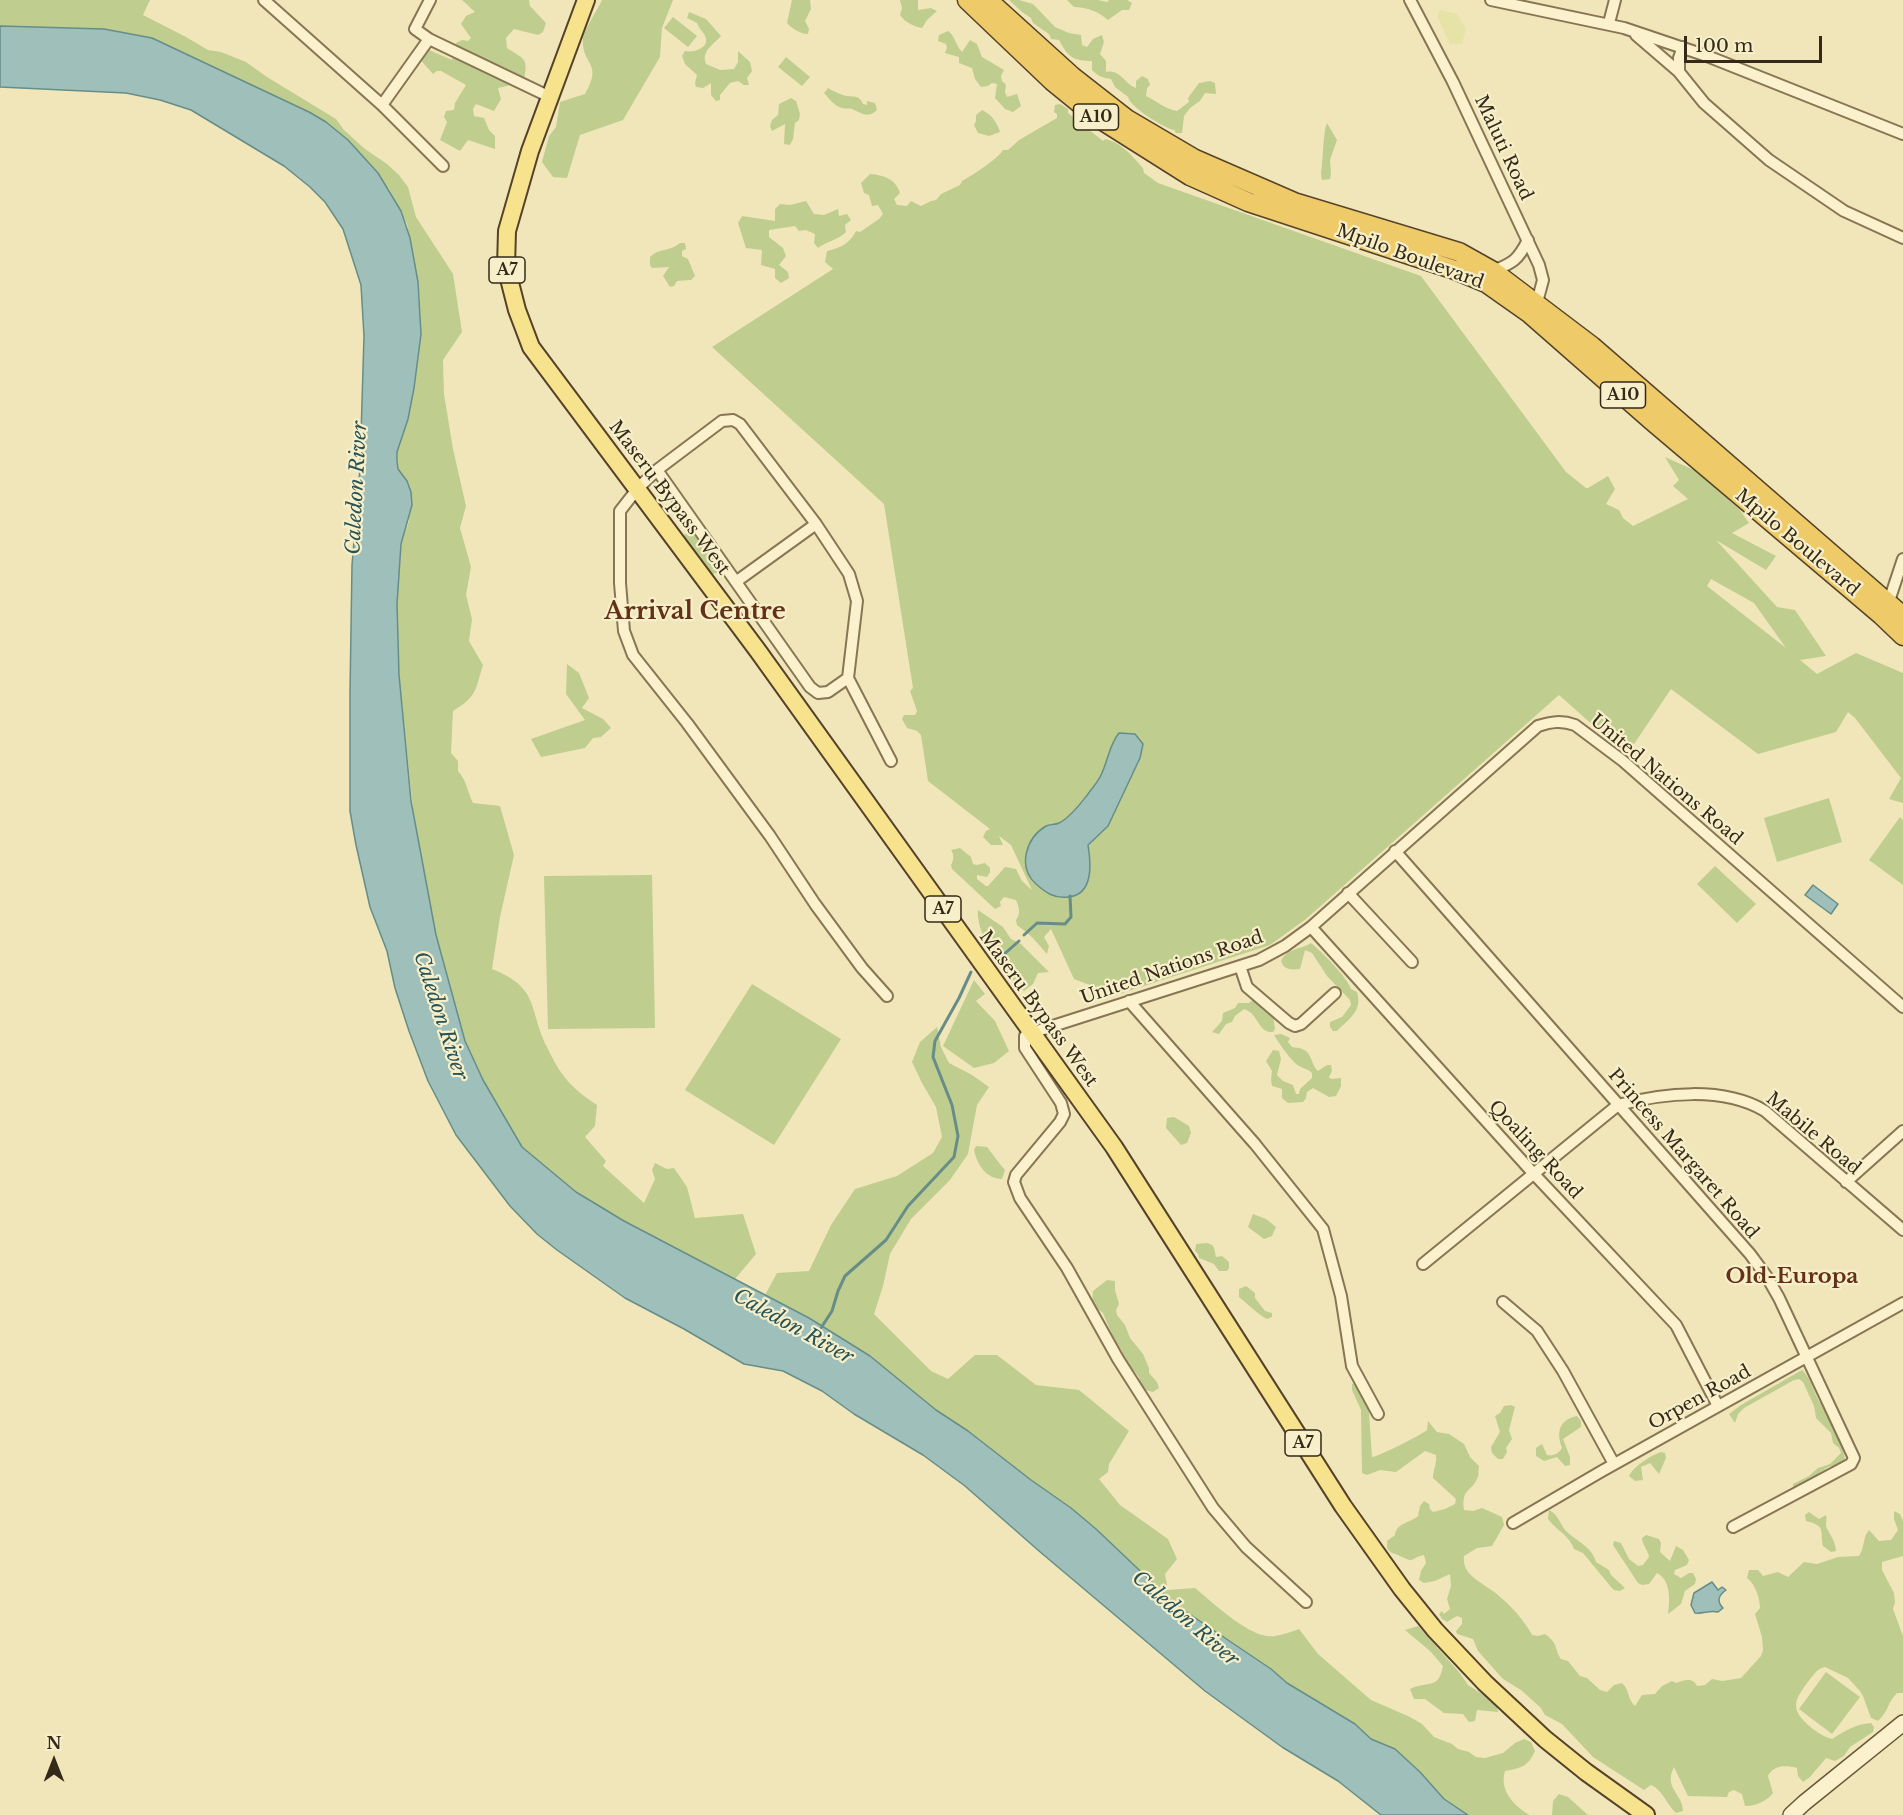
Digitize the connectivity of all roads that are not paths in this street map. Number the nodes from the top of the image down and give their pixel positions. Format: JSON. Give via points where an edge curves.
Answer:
{"nodes":[{"id":1,"x":264,"y":0,"type":"edge"},
{"id":2,"x":428,"y":0,"type":"edge"},
{"id":3,"x":586,"y":0,"type":"edge"},
{"id":4,"x":967,"y":0,"type":"edge"},
{"id":5,"x":988,"y":0,"type":"edge"},
{"id":6,"x":1410,"y":0,"type":"edge"},
{"id":7,"x":1491,"y":0,"type":"edge"},
{"id":8,"x":1616,"y":0,"type":"edge"},
{"id":9,"x":1508,"y":1,"type":"edge"},
{"id":10,"x":1609,"y":23,"type":"junction"},
{"id":11,"x":1632,"y":32,"type":"junction"},
{"id":12,"x":429,"y":39,"type":"junction"},
{"id":13,"x":1683,"y":47,"type":"junction"},
{"id":14,"x":1679,"y":72,"type":"junction"},
{"id":15,"x":550,"y":97,"type":"junction"},
{"id":16,"x":382,"y":105,"type":"junction"},
{"id":17,"x":1903,"y":134,"type":"edge"},
{"id":18,"x":443,"y":165,"type":"dead end"},
{"id":19,"x":1903,"y":238,"type":"edge"},
{"id":20,"x":1528,"y":240,"type":"junction"},
{"id":21,"x":1493,"y":271,"type":"junction"},
{"id":22,"x":1534,"y":308,"type":"junction"},
{"id":23,"x":657,"y":470,"type":"junction"},
{"id":24,"x":638,"y":488,"type":"junction"},
{"id":25,"x":816,"y":524,"type":"junction"},
{"id":26,"x":1903,"y":559,"type":"edge"},
{"id":27,"x":737,"y":581,"type":"junction"},
{"id":28,"x":1892,"y":611,"type":"edge"},
{"id":29,"x":1903,"y":636,"type":"edge"},
{"id":30,"x":848,"y":678,"type":"junction"},
{"id":31,"x":891,"y":761,"type":"dead end"},
{"id":32,"x":1395,"y":851,"type":"junction"},
{"id":33,"x":1348,"y":893,"type":"junction"},
{"id":34,"x":1311,"y":927,"type":"junction"},
{"id":35,"x":1412,"y":962,"type":"dead end"},
{"id":36,"x":1240,"y":966,"type":"junction"},
{"id":37,"x":1335,"y":993,"type":"dead end"},
{"id":38,"x":887,"y":996,"type":"dead end"},
{"id":39,"x":1129,"y":1001,"type":"junction"},
{"id":40,"x":1903,"y":1007,"type":"edge"},
{"id":41,"x":1031,"y":1033,"type":"junction"},
{"id":42,"x":1618,"y":1105,"type":"junction"},
{"id":43,"x":1903,"y":1131,"type":"edge"},
{"id":44,"x":1533,"y":1173,"type":"junction"},
{"id":45,"x":1846,"y":1182,"type":"junction"},
{"id":46,"x":1903,"y":1230,"type":"edge"},
{"id":47,"x":1423,"y":1264,"type":"dead end"},
{"id":48,"x":1503,"y":1302,"type":"dead end"},
{"id":49,"x":1903,"y":1303,"type":"edge"},
{"id":50,"x":1808,"y":1357,"type":"junction"},
{"id":51,"x":1718,"y":1406,"type":"junction"},
{"id":52,"x":1378,"y":1414,"type":"dead end"},
{"id":53,"x":1614,"y":1464,"type":"junction"},
{"id":54,"x":1513,"y":1523,"type":"dead end"},
{"id":55,"x":1733,"y":1527,"type":"dead end"},
{"id":56,"x":1306,"y":1602,"type":"dead end"},
{"id":57,"x":1903,"y":1723,"type":"edge"},
{"id":58,"x":1801,"y":1809,"type":"edge"},
{"id":59,"x":1646,"y":1815,"type":"edge"},
{"id":60,"x":1791,"y":1815,"type":"edge"}],
"edges":[{"from":1,"to":16,"type":"street"},
{"from":2,"to":12,"type":"street","via":[[415,29]]},
{"from":3,"to":15,"type":"main road","name":"Maseru Bypass West","number":"A7"},
{"from":4,"to":22,"type":"highway","name":"Mpilo Boulevard","number":"A10","via":[[1095,116],[1190,176],[1248,202],[1455,270]]},
{"from":5,"to":21,"type":"highway","name":"Mpilo Boulevard","number":"A10","via":[[1066,71],[1127,119],[1195,159],[1294,202],[1459,252]]},
{"from":6,"to":20,"type":"street","name":"Maluti Road","via":[[1454,82]]},
{"from":7,"to":9,"type":"street"},
{"from":8,"to":10,"type":"street"},
{"from":9,"to":10,"type":"street"},
{"from":10,"to":11,"type":"street"},
{"from":11,"to":13,"type":"street"},
{"from":11,"to":14,"type":"street"},
{"from":12,"to":15,"type":"street"},
{"from":12,"to":16,"type":"street"},
{"from":13,"to":14,"type":"street"},
{"from":13,"to":17,"type":"street"},
{"from":14,"to":19,"type":"street","via":[[1704,103],[1769,160],[1844,211]]},
{"from":15,"to":24,"type":"main road","name":"Maseru Bypass West","number":"A7","via":[[514,202],[507,231],[506,267],[531,347]]},
{"from":16,"to":18,"type":"street"},
{"from":20,"to":21,"type":"street","via":[[1513,262]]},
{"from":20,"to":22,"type":"street","name":"Maluti Road","via":[[1543,280]]},
{"from":21,"to":22,"type":"highway","name":"Mpilo Boulevard","number":"A10"},
{"from":22,"to":28,"type":"highway","name":"Mpilo Boulevard","number":"A10","via":[[1652,421]]},
{"from":23,"to":24,"type":"street"},
{"from":23,"to":25,"type":"street","via":[[722,421],[734,420]]},
{"from":23,"to":27,"type":"street"},
{"from":24,"to":38,"type":"street","via":[[620,511],[624,632],[633,655]]},
{"from":24,"to":41,"type":"main road","name":"Maseru Bypass West","number":"A7"},
{"from":25,"to":27,"type":"street"},
{"from":25,"to":30,"type":"street","via":[[849,574],[857,601]]},
{"from":26,"to":28,"type":"street"},
{"from":27,"to":30,"type":"street","via":[[810,687],[818,693],[828,692]]},
{"from":28,"to":29,"type":"highway","name":"Mpilo Boulevard","number":"A10"},
{"from":30,"to":31,"type":"street"},
{"from":32,"to":33,"type":"street","name":"United Nations Road"},
{"from":32,"to":40,"type":"street","name":"United Nations Road","via":[[1538,726],[1553,721],[1575,724],[1623,761]]},
{"from":32,"to":42,"type":"street","name":"Princess Margaret Road"},
{"from":33,"to":34,"type":"street","name":"United Nations Road"},
{"from":33,"to":35,"type":"street"},
{"from":34,"to":36,"type":"street","name":"United Nations Road","via":[[1285,946]]},
{"from":34,"to":44,"type":"street","name":"Qoaling Road"},
{"from":36,"to":37,"type":"street","via":[[1247,987],[1295,1026]]},
{"from":36,"to":39,"type":"street","name":"United Nations Road"},
{"from":39,"to":41,"type":"street","name":"United Nations Road"},
{"from":39,"to":52,"type":"street","via":[[1255,1144],[1323,1229],[1341,1296],[1352,1366]]},
{"from":41,"to":56,"type":"street","via":[[1025,1036],[1025,1048],[1061,1103],[1064,1114],[1016,1175],[1014,1182],[1020,1198],[1213,1508],[1246,1547]]},
{"from":41,"to":59,"type":"main road","name":"Maseru Bypass West","number":"A7","via":[[1114,1147],[1343,1506],[1402,1589],[1494,1691],[1586,1772]]},
{"from":42,"to":44,"type":"street","name":"Mabile Road"},
{"from":42,"to":45,"type":"street","name":"Mabile Road","via":[[1680,1094],[1750,1102],[1791,1132]]},
{"from":42,"to":50,"type":"street","name":"Princess Margaret Road","via":[[1750,1254],[1767,1277]]},
{"from":43,"to":45,"type":"street"},
{"from":44,"to":47,"type":"street","name":"Mabile Road"},
{"from":44,"to":51,"type":"street","name":"Qoaling Road","via":[[1676,1325]]},
{"from":45,"to":46,"type":"street","name":"Mabile Road"},
{"from":48,"to":53,"type":"street","via":[[1537,1330]]},
{"from":49,"to":50,"type":"street","name":"Orpen Road"},
{"from":50,"to":51,"type":"street","name":"Orpen Road"},
{"from":50,"to":55,"type":"street","name":"Princess Margaret Road","via":[[1854,1458],[1851,1464]]},
{"from":51,"to":53,"type":"street","name":"Orpen Road"},
{"from":53,"to":54,"type":"street","name":"Orpen Road"},
{"from":57,"to":58,"type":"main road"},
{"from":58,"to":60,"type":"main road"}]}
